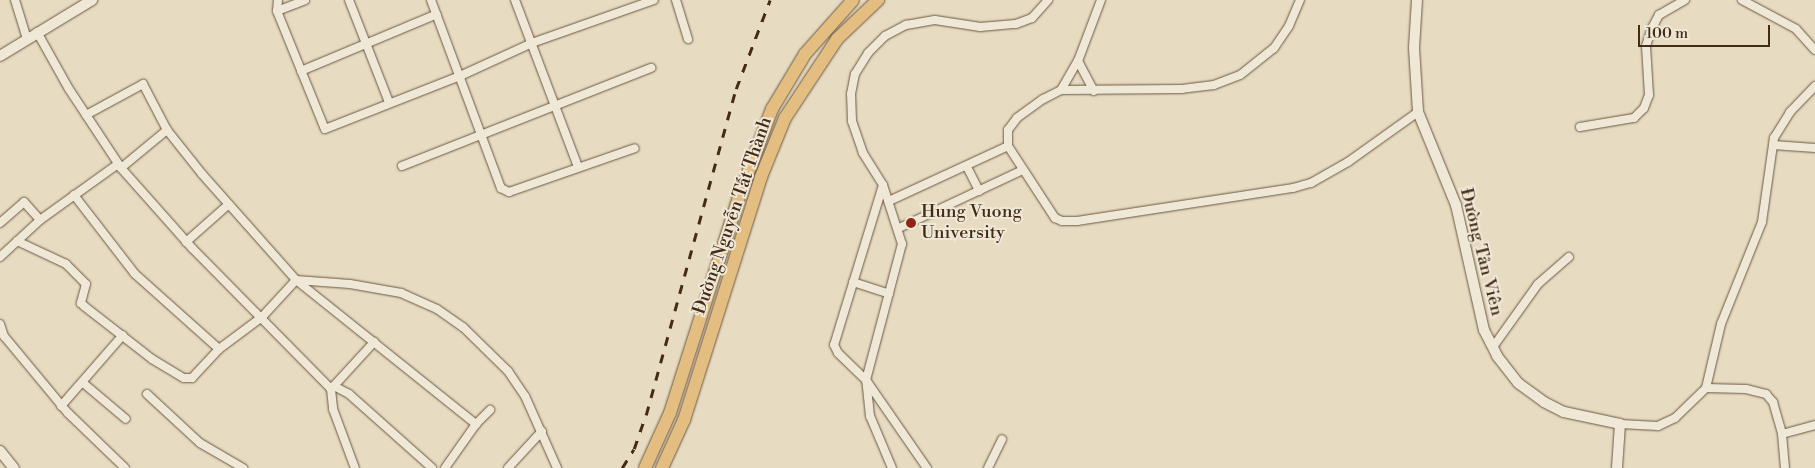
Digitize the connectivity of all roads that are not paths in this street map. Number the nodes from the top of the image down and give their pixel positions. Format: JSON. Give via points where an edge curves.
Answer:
{"nodes":[{"id":1,"x":15,"y":0,"type":"edge"},
{"id":2,"x":92,"y":0,"type":"edge"},
{"id":3,"x":278,"y":0,"type":"edge"},
{"id":4,"x":305,"y":0,"type":"edge"},
{"id":5,"x":349,"y":0,"type":"edge"},
{"id":6,"x":431,"y":0,"type":"edge"},
{"id":7,"x":515,"y":0,"type":"edge"},
{"id":8,"x":654,"y":0,"type":"edge"},
{"id":9,"x":676,"y":0,"type":"edge"},
{"id":10,"x":853,"y":0,"type":"edge"},
{"id":11,"x":878,"y":0,"type":"edge"},
{"id":12,"x":1048,"y":0,"type":"edge"},
{"id":13,"x":1101,"y":0,"type":"edge"},
{"id":14,"x":1300,"y":0,"type":"edge"},
{"id":15,"x":1417,"y":0,"type":"edge"},
{"id":16,"x":1685,"y":0,"type":"edge"},
{"id":17,"x":1742,"y":0,"type":"edge"},
{"id":18,"x":277,"y":11,"type":"junction"},
{"id":19,"x":437,"y":14,"type":"junction"},
{"id":20,"x":36,"y":32,"type":"junction"},
{"id":21,"x":27,"y":39,"type":"junction"},
{"id":22,"x":688,"y":39,"type":"dead end"},
{"id":23,"x":367,"y":43,"type":"junction"},
{"id":24,"x":532,"y":43,"type":"junction"},
{"id":25,"x":1815,"y":50,"type":"edge"},
{"id":26,"x":0,"y":56,"type":"edge"},
{"id":27,"x":1078,"y":61,"type":"junction"},
{"id":28,"x":651,"y":68,"type":"dead end"},
{"id":29,"x":302,"y":71,"type":"junction"},
{"id":30,"x":460,"y":76,"type":"junction"},
{"id":31,"x":1815,"y":86,"type":"edge"},
{"id":32,"x":1061,"y":90,"type":"junction"},
{"id":33,"x":1094,"y":90,"type":"junction"},
{"id":34,"x":389,"y":102,"type":"junction"},
{"id":35,"x":556,"y":107,"type":"junction"},
{"id":36,"x":772,"y":109,"type":"junction"},
{"id":37,"x":1418,"y":112,"type":"junction"},
{"id":38,"x":86,"y":115,"type":"junction"},
{"id":39,"x":785,"y":118,"type":"junction"},
{"id":40,"x":1580,"y":127,"type":"dead end"},
{"id":41,"x":168,"y":130,"type":"junction"},
{"id":42,"x":482,"y":135,"type":"junction"},
{"id":43,"x":1774,"y":145,"type":"junction"},
{"id":44,"x":1008,"y":146,"type":"junction"},
{"id":45,"x":635,"y":148,"type":"dead end"},
{"id":46,"x":1815,"y":148,"type":"edge"},
{"id":47,"x":120,"y":166,"type":"junction"},
{"id":48,"x":402,"y":166,"type":"dead end"},
{"id":49,"x":578,"y":167,"type":"junction"},
{"id":50,"x":968,"y":167,"type":"junction"},
{"id":51,"x":1023,"y":170,"type":"junction"},
{"id":52,"x":883,"y":185,"type":"junction"},
{"id":53,"x":979,"y":191,"type":"junction"},
{"id":54,"x":74,"y":195,"type":"junction"},
{"id":55,"x":889,"y":201,"type":"junction"},
{"id":56,"x":229,"y":204,"type":"junction"},
{"id":57,"x":40,"y":220,"type":"junction"},
{"id":58,"x":0,"y":223,"type":"edge"},
{"id":59,"x":899,"y":228,"type":"junction"},
{"id":60,"x":17,"y":241,"type":"junction"},
{"id":61,"x":186,"y":242,"type":"junction"},
{"id":62,"x":0,"y":256,"type":"edge"},
{"id":63,"x":1569,"y":257,"type":"dead end"},
{"id":64,"x":296,"y":280,"type":"junction"},
{"id":65,"x":853,"y":282,"type":"junction"},
{"id":66,"x":889,"y":294,"type":"junction"},
{"id":67,"x":262,"y":317,"type":"junction"},
{"id":68,"x":0,"y":324,"type":"edge"},
{"id":69,"x":123,"y":335,"type":"junction"},
{"id":70,"x":2,"y":338,"type":"edge"},
{"id":71,"x":374,"y":342,"type":"junction"},
{"id":72,"x":1493,"y":347,"type":"junction"},
{"id":73,"x":219,"y":349,"type":"junction"},
{"id":74,"x":866,"y":380,"type":"junction"},
{"id":75,"x":82,"y":382,"type":"junction"},
{"id":76,"x":333,"y":387,"type":"junction"},
{"id":77,"x":1706,"y":388,"type":"junction"},
{"id":78,"x":147,"y":394,"type":"dead end"},
{"id":79,"x":61,"y":406,"type":"junction"},
{"id":80,"x":490,"y":410,"type":"dead end"},
{"id":81,"x":126,"y":419,"type":"dead end"},
{"id":82,"x":476,"y":424,"type":"junction"},
{"id":83,"x":1620,"y":424,"type":"junction"},
{"id":84,"x":1815,"y":425,"type":"edge"},
{"id":85,"x":542,"y":431,"type":"junction"},
{"id":86,"x":1782,"y":434,"type":"junction"},
{"id":87,"x":1002,"y":440,"type":"dead end"},
{"id":88,"x":0,"y":451,"type":"edge"},
{"id":89,"x":14,"y":468,"type":"edge"},
{"id":90,"x":125,"y":468,"type":"edge"},
{"id":91,"x":243,"y":468,"type":"edge"},
{"id":92,"x":355,"y":468,"type":"edge"},
{"id":93,"x":432,"y":468,"type":"edge"},
{"id":94,"x":445,"y":468,"type":"edge"},
{"id":95,"x":508,"y":468,"type":"edge"},
{"id":96,"x":557,"y":468,"type":"edge"},
{"id":97,"x":645,"y":468,"type":"edge"},
{"id":98,"x":662,"y":468,"type":"edge"},
{"id":99,"x":892,"y":468,"type":"edge"},
{"id":100,"x":927,"y":468,"type":"edge"},
{"id":101,"x":988,"y":468,"type":"edge"},
{"id":102,"x":1617,"y":468,"type":"edge"},
{"id":103,"x":1785,"y":468,"type":"edge"}],
"edges":[{"from":1,"to":21,"type":"street"},
{"from":2,"to":20,"type":"street"},
{"from":3,"to":18,"type":"street"},
{"from":4,"to":18,"type":"street"},
{"from":5,"to":23,"type":"street"},
{"from":6,"to":19,"type":"street"},
{"from":7,"to":24,"type":"street"},
{"from":8,"to":24,"type":"street"},
{"from":9,"to":22,"type":"street"},
{"from":10,"to":36,"type":"main road","name":"Đường Nguyễn Tất Thành","via":[[805,54]]},
{"from":11,"to":39,"type":"main road","name":"Đường Nguyễn Tất Thành","via":[[837,39]]},
{"from":12,"to":52,"type":"street","via":[[1032,18],[1016,24],[980,26],[934,20],[910,24],[884,36],[868,52],[855,74],[851,94],[852,121],[863,153]]},
{"from":13,"to":27,"type":"street"},
{"from":14,"to":33,"type":"street","via":[[1289,26],[1274,48],[1240,76],[1214,85],[1182,89]]},
{"from":15,"to":37,"type":"street","name":"Đường Tản Viên","via":[[1414,48]]},
{"from":16,"to":40,"type":"street","via":[[1659,15],[1652,28],[1646,46],[1649,96],[1644,108],[1634,118]]},
{"from":17,"to":25,"type":"street","via":[[1796,29]]},
{"from":18,"to":29,"type":"street"},
{"from":19,"to":23,"type":"street"},
{"from":19,"to":30,"type":"street"},
{"from":20,"to":21,"type":"street"},
{"from":20,"to":38,"type":"street"},
{"from":21,"to":26,"type":"street"},
{"from":23,"to":29,"type":"street"},
{"from":23,"to":34,"type":"street"},
{"from":24,"to":30,"type":"street"},
{"from":24,"to":35,"type":"street"},
{"from":27,"to":32,"type":"street"},
{"from":27,"to":33,"type":"street"},
{"from":28,"to":35,"type":"street"},
{"from":29,"to":34,"type":"street","via":[[324,129]]},
{"from":30,"to":34,"type":"street"},
{"from":30,"to":42,"type":"street"},
{"from":31,"to":43,"type":"street","via":[[1778,128]]},
{"from":32,"to":33,"type":"street"},
{"from":32,"to":44,"type":"street","via":[[1018,118],[1008,130]]},
{"from":35,"to":42,"type":"street"},
{"from":35,"to":49,"type":"street"},
{"from":36,"to":39,"type":"main road"},
{"from":36,"to":97,"type":"main road","name":"Đường Nguyễn Tất Thành","via":[[740,194],[670,413]]},
{"from":37,"to":51,"type":"street","via":[[1348,162],[1302,186],[1077,221],[1055,218]]},
{"from":37,"to":72,"type":"street","name":"Đường Tản Viên","via":[[1451,192],[1470,262],[1472,290]]},
{"from":38,"to":41,"type":"street","via":[[143,84]]},
{"from":38,"to":47,"type":"street"},
{"from":39,"to":98,"type":"main road","name":"Đường Nguyễn Tất Thành","via":[[761,177],[684,420]]},
{"from":41,"to":47,"type":"street"},
{"from":41,"to":56,"type":"street"},
{"from":42,"to":48,"type":"street"},
{"from":42,"to":49,"type":"street","via":[[501,188],[506,191]]},
{"from":43,"to":46,"type":"street"},
{"from":43,"to":77,"type":"street","via":[[1762,222],[1721,324]]},
{"from":44,"to":50,"type":"street"},
{"from":44,"to":51,"type":"street"},
{"from":45,"to":49,"type":"street"},
{"from":47,"to":54,"type":"street"},
{"from":47,"to":61,"type":"street"},
{"from":50,"to":53,"type":"street"},
{"from":50,"to":55,"type":"street"},
{"from":51,"to":53,"type":"street"},
{"from":52,"to":55,"type":"street"},
{"from":52,"to":65,"type":"street"},
{"from":53,"to":59,"type":"street"},
{"from":54,"to":57,"type":"street"},
{"from":54,"to":73,"type":"street","via":[[135,274]]},
{"from":55,"to":59,"type":"street"},
{"from":56,"to":61,"type":"street"},
{"from":56,"to":64,"type":"street"},
{"from":57,"to":58,"type":"street","via":[[24,202]]},
{"from":57,"to":60,"type":"street"},
{"from":59,"to":66,"type":"street","via":[[902,244]]},
{"from":60,"to":62,"type":"street"},
{"from":60,"to":69,"type":"street","via":[[56,258],[77,274],[87,288],[81,303]]},
{"from":61,"to":67,"type":"street"},
{"from":63,"to":72,"type":"street","via":[[1538,284]]},
{"from":64,"to":67,"type":"street"},
{"from":64,"to":71,"type":"street"},
{"from":64,"to":85,"type":"street","via":[[378,287],[437,309],[463,327],[508,371]]},
{"from":65,"to":66,"type":"street"},
{"from":65,"to":74,"type":"street","via":[[834,345]]},
{"from":66,"to":74,"type":"street"},
{"from":67,"to":73,"type":"street"},
{"from":67,"to":76,"type":"street"},
{"from":68,"to":70,"type":"street"},
{"from":69,"to":73,"type":"street","via":[[152,359],[187,379],[192,378]]},
{"from":69,"to":75,"type":"street"},
{"from":70,"to":79,"type":"street"},
{"from":71,"to":76,"type":"street"},
{"from":71,"to":82,"type":"street"},
{"from":72,"to":83,"type":"street","name":"Đường Tản Viên","via":[[1518,383],[1544,402],[1564,412]]},
{"from":74,"to":99,"type":"street","via":[[870,416]]},
{"from":74,"to":100,"type":"street"},
{"from":75,"to":79,"type":"street"},
{"from":75,"to":81,"type":"street"},
{"from":76,"to":92,"type":"street","via":[[333,409]]},
{"from":76,"to":93,"type":"street","via":[[349,394]]},
{"from":77,"to":83,"type":"street","via":[[1675,418],[1658,426]]},
{"from":77,"to":86,"type":"street","via":[[1746,389],[1766,394],[1774,402]]},
{"from":78,"to":91,"type":"street","via":[[200,443]]},
{"from":79,"to":90,"type":"street"},
{"from":80,"to":82,"type":"street"},
{"from":82,"to":94,"type":"street"},
{"from":83,"to":102,"type":"street"},
{"from":84,"to":86,"type":"street"},
{"from":85,"to":95,"type":"street"},
{"from":85,"to":96,"type":"street"},
{"from":86,"to":103,"type":"street"},
{"from":87,"to":101,"type":"street"},
{"from":88,"to":89,"type":"street"}]}
